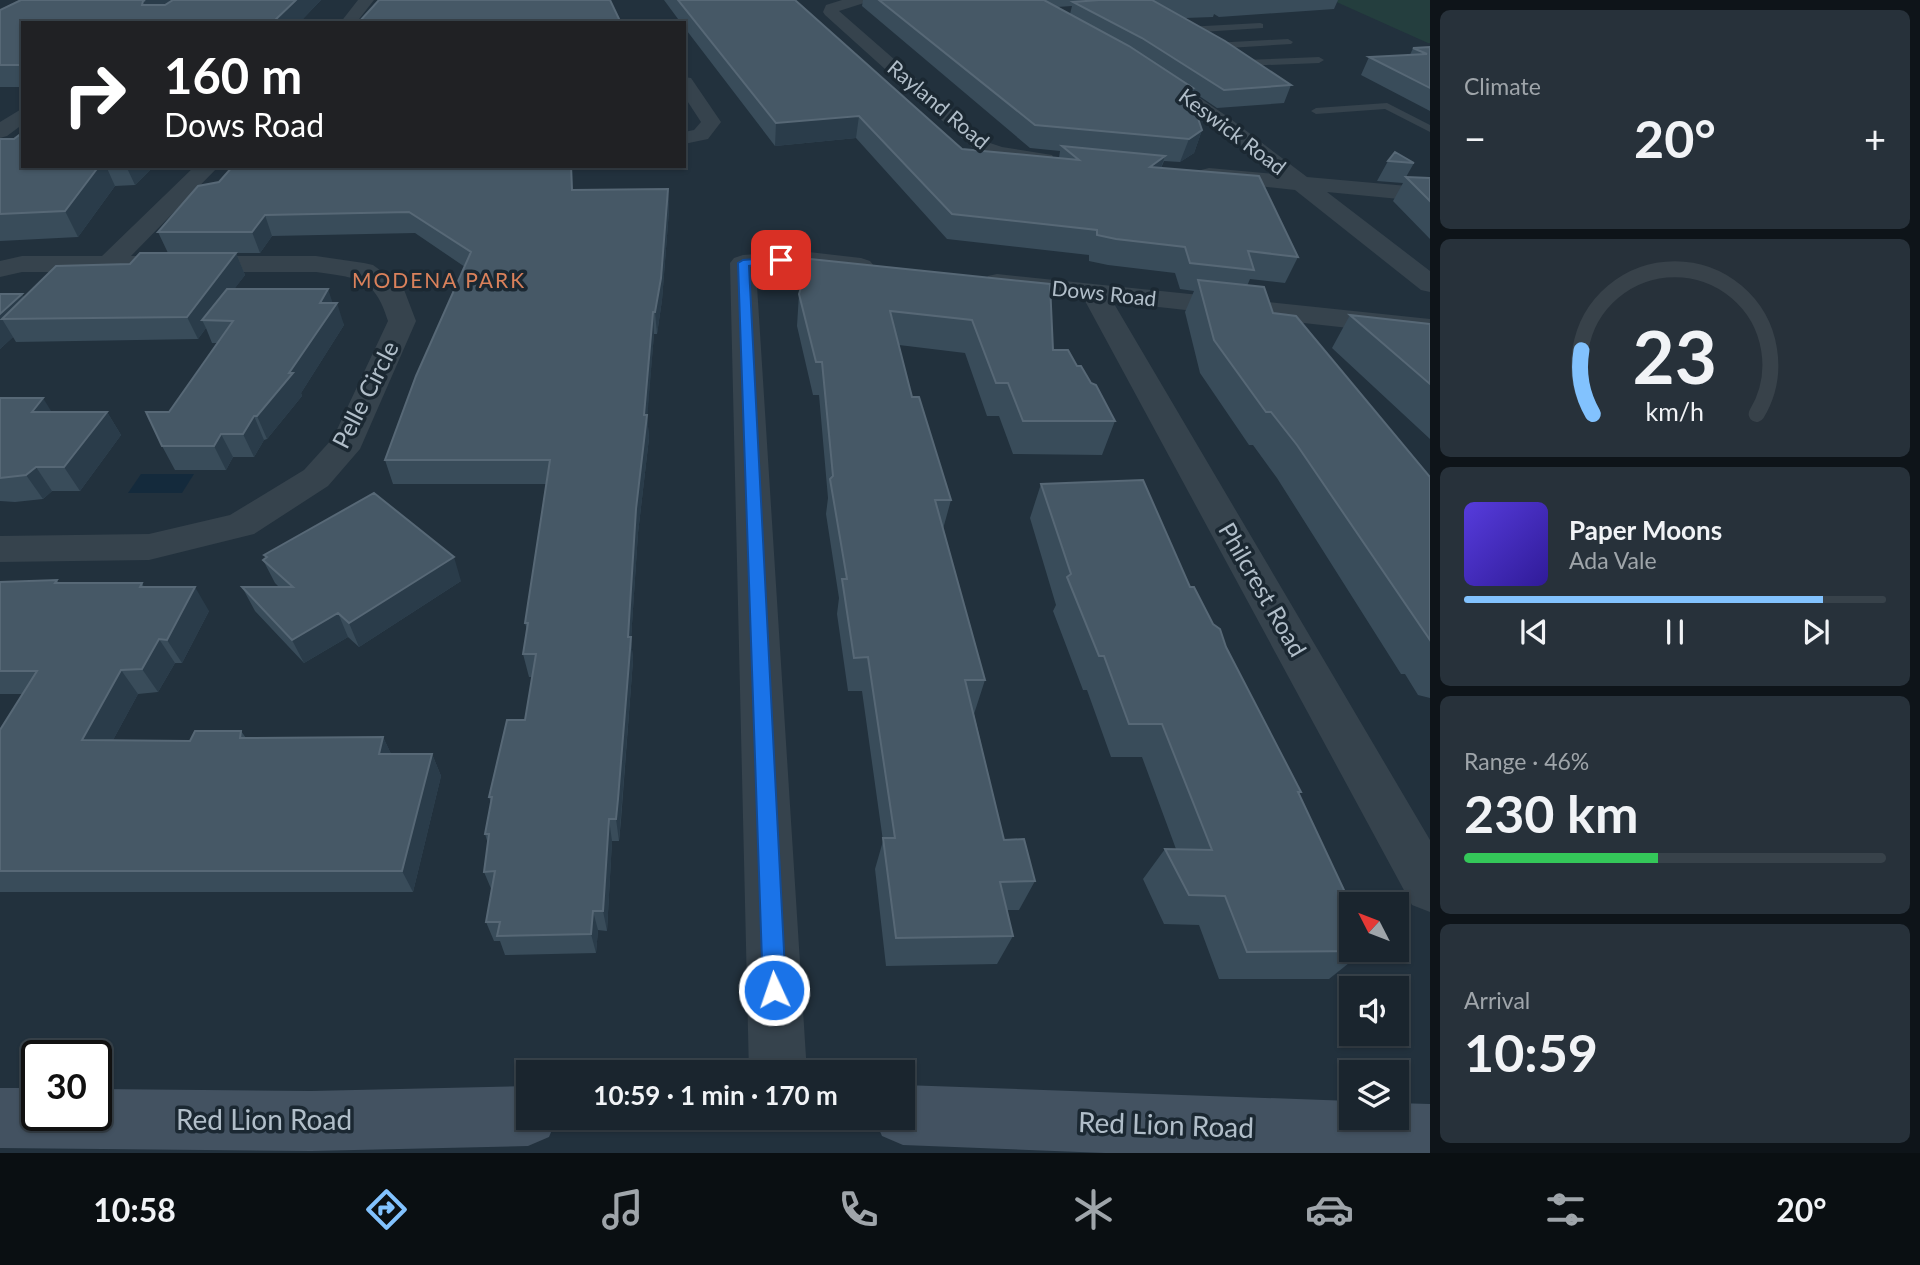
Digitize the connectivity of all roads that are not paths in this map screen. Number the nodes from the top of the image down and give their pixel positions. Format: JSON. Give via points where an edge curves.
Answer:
{"nodes":[{"id":1,"x":366,"y":0,"type":"edge"},
{"id":2,"x":859,"y":0,"type":"edge"},
{"id":3,"x":350,"y":21,"type":"edge"},
{"id":4,"x":1176,"y":24,"type":"edge"},
{"id":5,"x":1260,"y":26,"type":"dead end"},
{"id":6,"x":1186,"y":30,"type":"junction"},
{"id":7,"x":1288,"y":42,"type":"dead end"},
{"id":8,"x":1213,"y":46,"type":"junction"},
{"id":9,"x":1319,"y":60,"type":"dead end"},
{"id":10,"x":1135,"y":62,"type":"edge"},
{"id":11,"x":686,"y":85,"type":"edge"},
{"id":12,"x":1316,"y":111,"type":"dead end"},
{"id":13,"x":21,"y":116,"type":"edge"},
{"id":14,"x":1430,"y":129,"type":"edge"},
{"id":15,"x":0,"y":132,"type":"edge"},
{"id":16,"x":686,"y":138,"type":"edge"},
{"id":17,"x":0,"y":143,"type":"edge"},
{"id":18,"x":21,"y":144,"type":"edge"},
{"id":19,"x":1065,"y":162,"type":"edge"},
{"id":20,"x":206,"y":168,"type":"edge"},
{"id":21,"x":1190,"y":174,"type":"edge"},
{"id":22,"x":1301,"y":184,"type":"junction"},
{"id":23,"x":1430,"y":195,"type":"edge"},
{"id":24,"x":110,"y":263,"type":"junction"},
{"id":25,"x":880,"y":268,"type":"edge"},
{"id":26,"x":0,"y":269,"type":"edge"},
{"id":27,"x":974,"y":279,"type":"edge"},
{"id":28,"x":1430,"y":284,"type":"edge"},
{"id":29,"x":1094,"y":293,"type":"junction"},
{"id":30,"x":1430,"y":328,"type":"edge"},
{"id":31,"x":0,"y":549,"type":"edge"},
{"id":32,"x":1430,"y":887,"type":"edge"},
{"id":33,"x":777,"y":1060,"type":"edge"},
{"id":34,"x":915,"y":1115,"type":"edge"},
{"id":35,"x":516,"y":1117,"type":"edge"},
{"id":36,"x":0,"y":1118,"type":"edge"},
{"id":37,"x":1430,"y":1135,"type":"edge"},
{"id":38,"x":306,"y":1137,"type":"edge"}],
"edges":[{"from":1,"to":3,"type":"street"},
{"from":2,"to":19,"type":"street","name":"Rayland Road","via":[[831,8],[831,12],[983,147],[1023,158]]},
{"from":4,"to":6,"type":"lane"},
{"from":5,"to":6,"type":"lane"},
{"from":6,"to":8,"type":"lane"},
{"from":7,"to":8,"type":"lane"},
{"from":8,"to":9,"type":"lane","via":[[1243,64]]},
{"from":10,"to":22,"type":"street","name":"Keswick Road"},
{"from":11,"to":16,"type":"street","via":[[711,122],[701,135]]},
{"from":12,"to":14,"type":"lane","via":[[1387,106]]},
{"from":13,"to":15,"type":"street"},
{"from":17,"to":18,"type":"street"},
{"from":20,"to":24,"type":"street"},
{"from":21,"to":22,"type":"street"},
{"from":22,"to":23,"type":"street"},
{"from":22,"to":28,"type":"street","name":"Keswick Road"},
{"from":24,"to":26,"type":"street","name":"Pelle Circle","via":[[22,264]]},
{"from":24,"to":31,"type":"street","name":"Pelle Circle","via":[[316,264],[364,271],[393,293],[402,321],[348,442],[316,478],[241,525],[149,547]]},
{"from":25,"to":33,"type":"street","via":[[800,259],[743,263]]},
{"from":27,"to":29,"type":"street","name":"Dows Road"},
{"from":29,"to":30,"type":"street","name":"Dows Road"},
{"from":29,"to":32,"type":"street","name":"Philcrest Road"},
{"from":34,"to":37,"type":"street","name":"Red Lion Road"},
{"from":35,"to":38,"type":"street","name":"Red Lion Road"},
{"from":36,"to":38,"type":"street","name":"Red Lion Road"}]}
